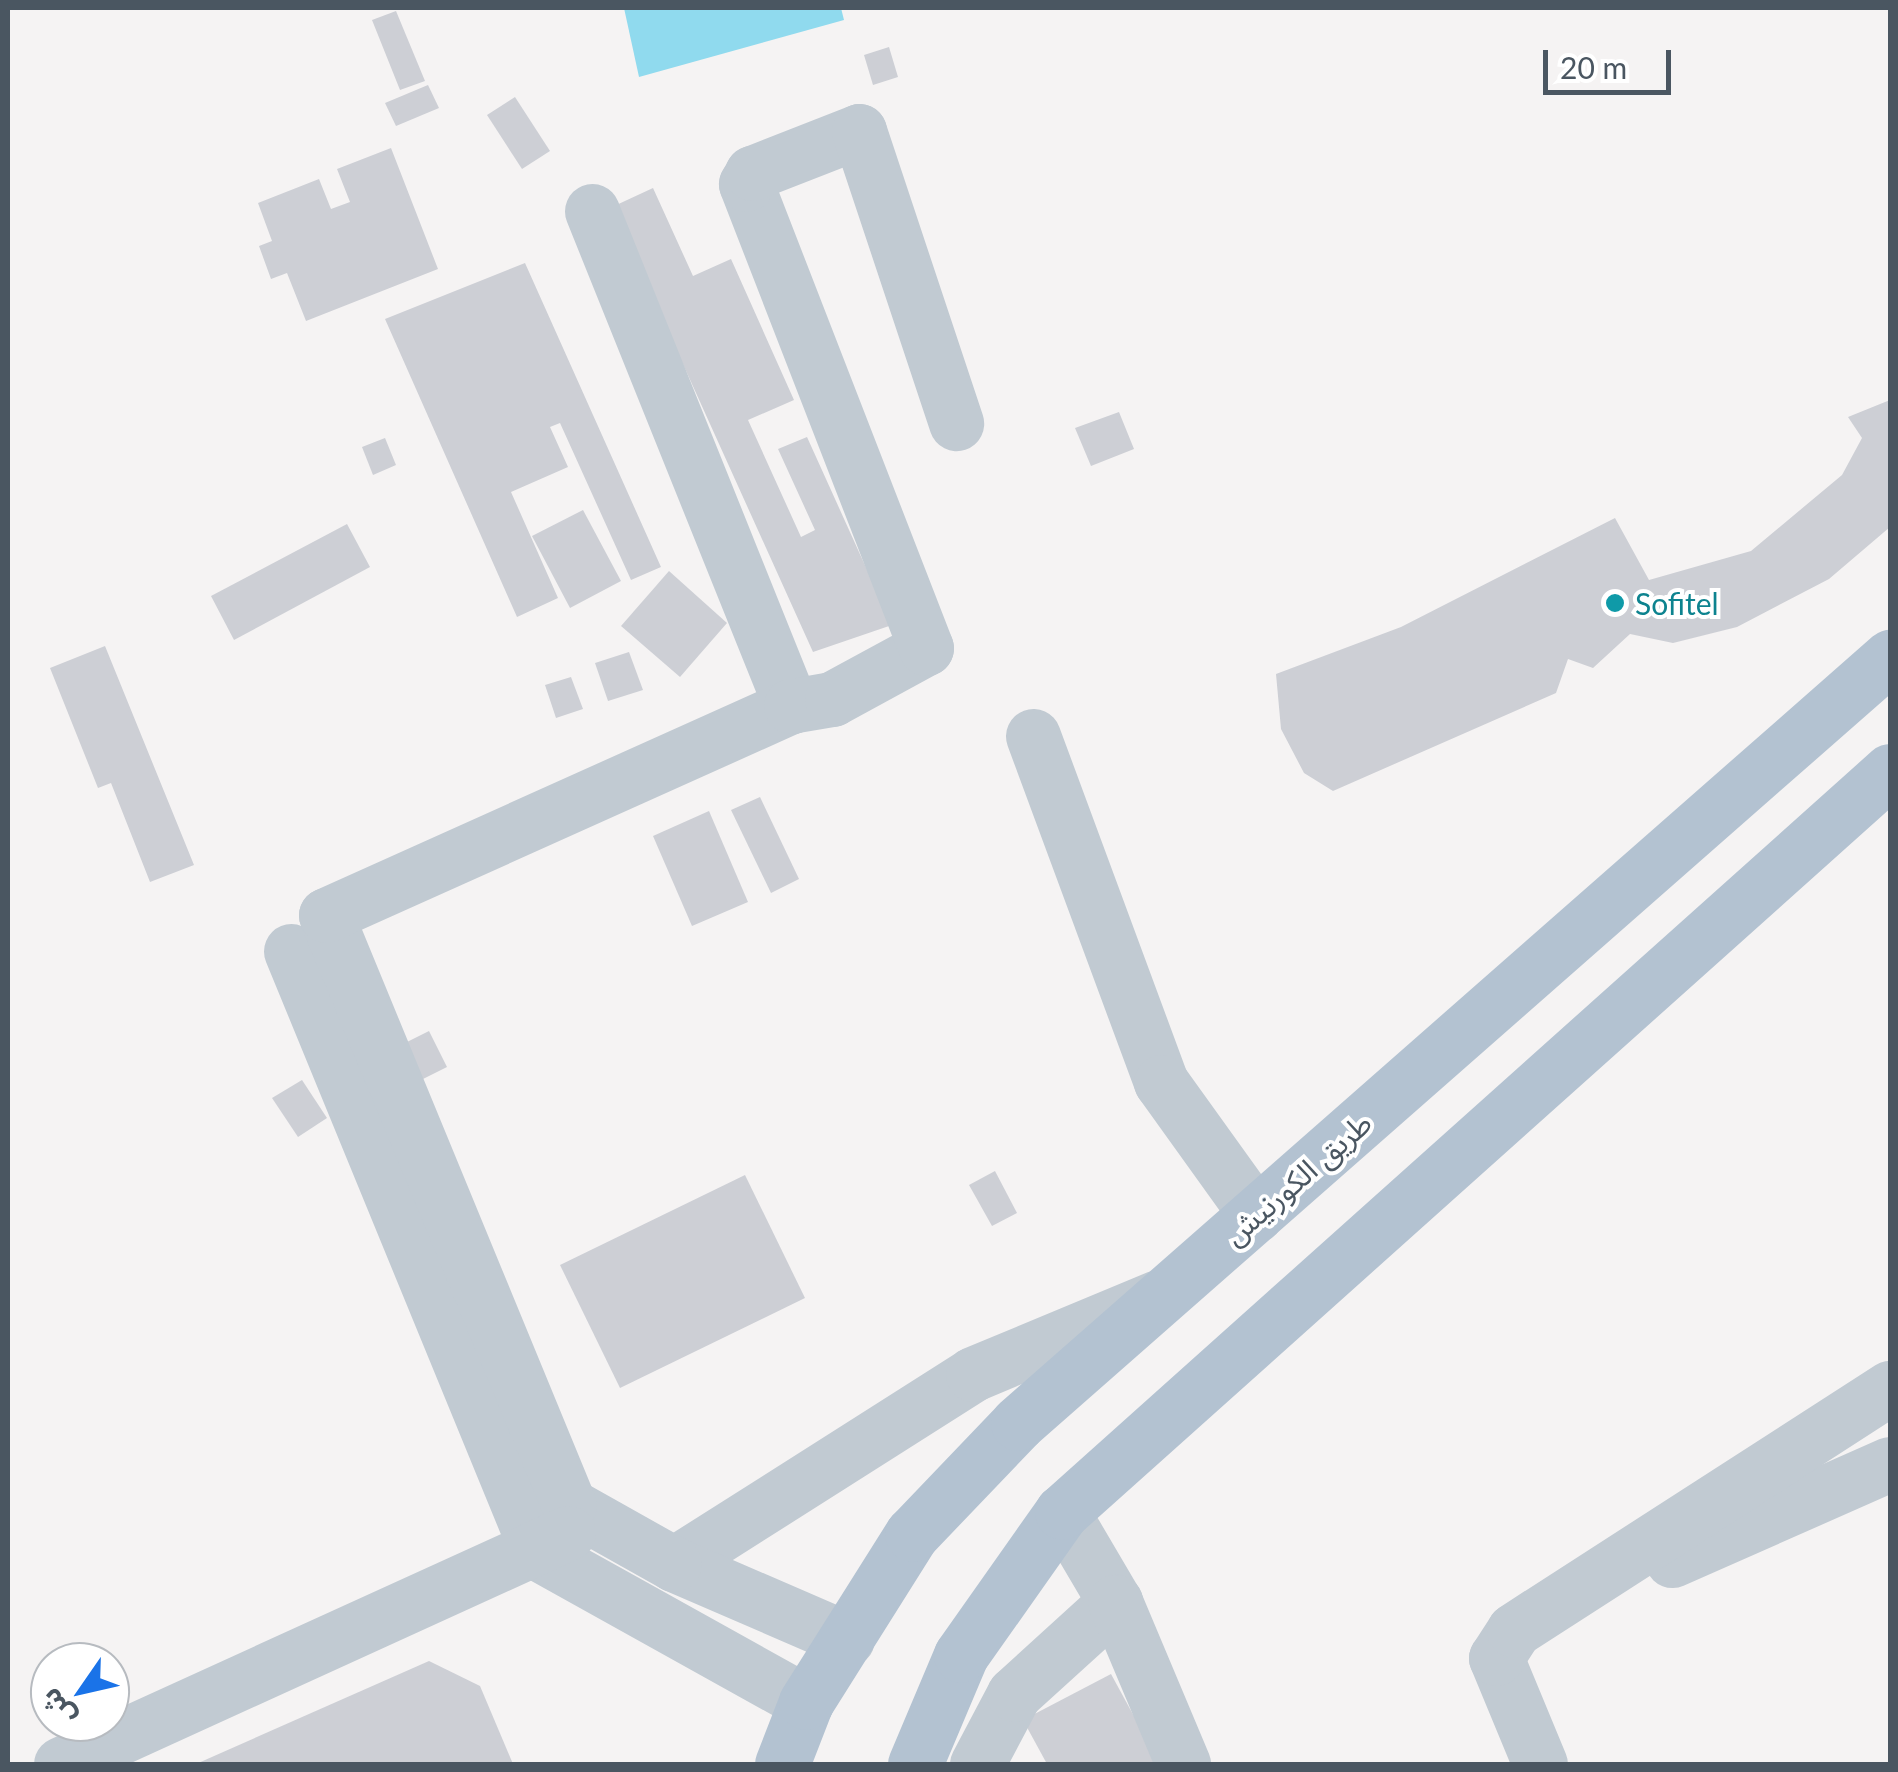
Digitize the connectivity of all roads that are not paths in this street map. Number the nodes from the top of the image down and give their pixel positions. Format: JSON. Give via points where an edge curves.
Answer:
{"nodes":[{"id":1,"x":592,"y":210,"type":"dead end"},
{"id":2,"x":956,"y":423,"type":"dead end"},
{"id":3,"x":1890,"y":658,"type":"edge"},
{"id":4,"x":791,"y":706,"type":"junction"},
{"id":5,"x":1033,"y":736,"type":"dead end"},
{"id":6,"x":1890,"y":772,"type":"edge"},
{"id":7,"x":291,"y":950,"type":"dead end"},
{"id":8,"x":1256,"y":1214,"type":"junction"},
{"id":9,"x":448,"y":1283,"type":"junction"},
{"id":10,"x":1165,"y":1294,"type":"junction"},
{"id":11,"x":1890,"y":1388,"type":"edge"},
{"id":12,"x":1890,"y":1464,"type":"edge"},
{"id":13,"x":1062,"y":1512,"type":"junction"},
{"id":14,"x":588,"y":1520,"type":"junction"},
{"id":15,"x":538,"y":1552,"type":"junction"},
{"id":16,"x":674,"y":1564,"type":"junction"},
{"id":17,"x":1115,"y":1602,"type":"junction"},
{"id":18,"x":1514,"y":1630,"type":"junction"},
{"id":19,"x":847,"y":1639,"type":"junction"},
{"id":20,"x":806,"y":1702,"type":"junction"},
{"id":21,"x":61,"y":1764,"type":"edge"},
{"id":22,"x":782,"y":1764,"type":"edge"},
{"id":23,"x":915,"y":1764,"type":"edge"},
{"id":24,"x":977,"y":1764,"type":"edge"},
{"id":25,"x":1183,"y":1764,"type":"edge"},
{"id":26,"x":1540,"y":1764,"type":"edge"}],
"edges":[{"from":1,"to":4,"type":"street"},
{"from":2,"to":4,"type":"street","via":[[860,130],[752,173],[746,184],[926,648],[832,698]]},
{"from":3,"to":8,"type":"main road","name":"طريق الكورنيش"},
{"from":4,"to":9,"type":"street","via":[[326,914]]},
{"from":5,"to":8,"type":"street","via":[[1162,1082]]},
{"from":6,"to":13,"type":"main road"},
{"from":7,"to":9,"type":"street"},
{"from":8,"to":10,"type":"main road","name":"طريق الكورنيش"},
{"from":9,"to":14,"type":"street","via":[[569,1505]]},
{"from":9,"to":15,"type":"street"},
{"from":10,"to":16,"type":"street","via":[[973,1374]]},
{"from":10,"to":19,"type":"main road","name":"طريق الكورنيش","via":[[1018,1423],[912,1534]]},
{"from":11,"to":18,"type":"street"},
{"from":12,"to":18,"type":"street"},
{"from":13,"to":17,"type":"street"},
{"from":13,"to":23,"type":"main road","via":[[961,1655]]},
{"from":14,"to":15,"type":"street"},
{"from":14,"to":16,"type":"street"},
{"from":15,"to":20,"type":"street"},
{"from":15,"to":21,"type":"street"},
{"from":16,"to":19,"type":"street"},
{"from":17,"to":24,"type":"street","via":[[1014,1694]]},
{"from":17,"to":25,"type":"street"},
{"from":18,"to":26,"type":"street","via":[[1496,1658]]},
{"from":19,"to":20,"type":"main road","name":"طريق الكورنيش"},
{"from":20,"to":22,"type":"main road","name":"طريق الكورنيش"}]}
